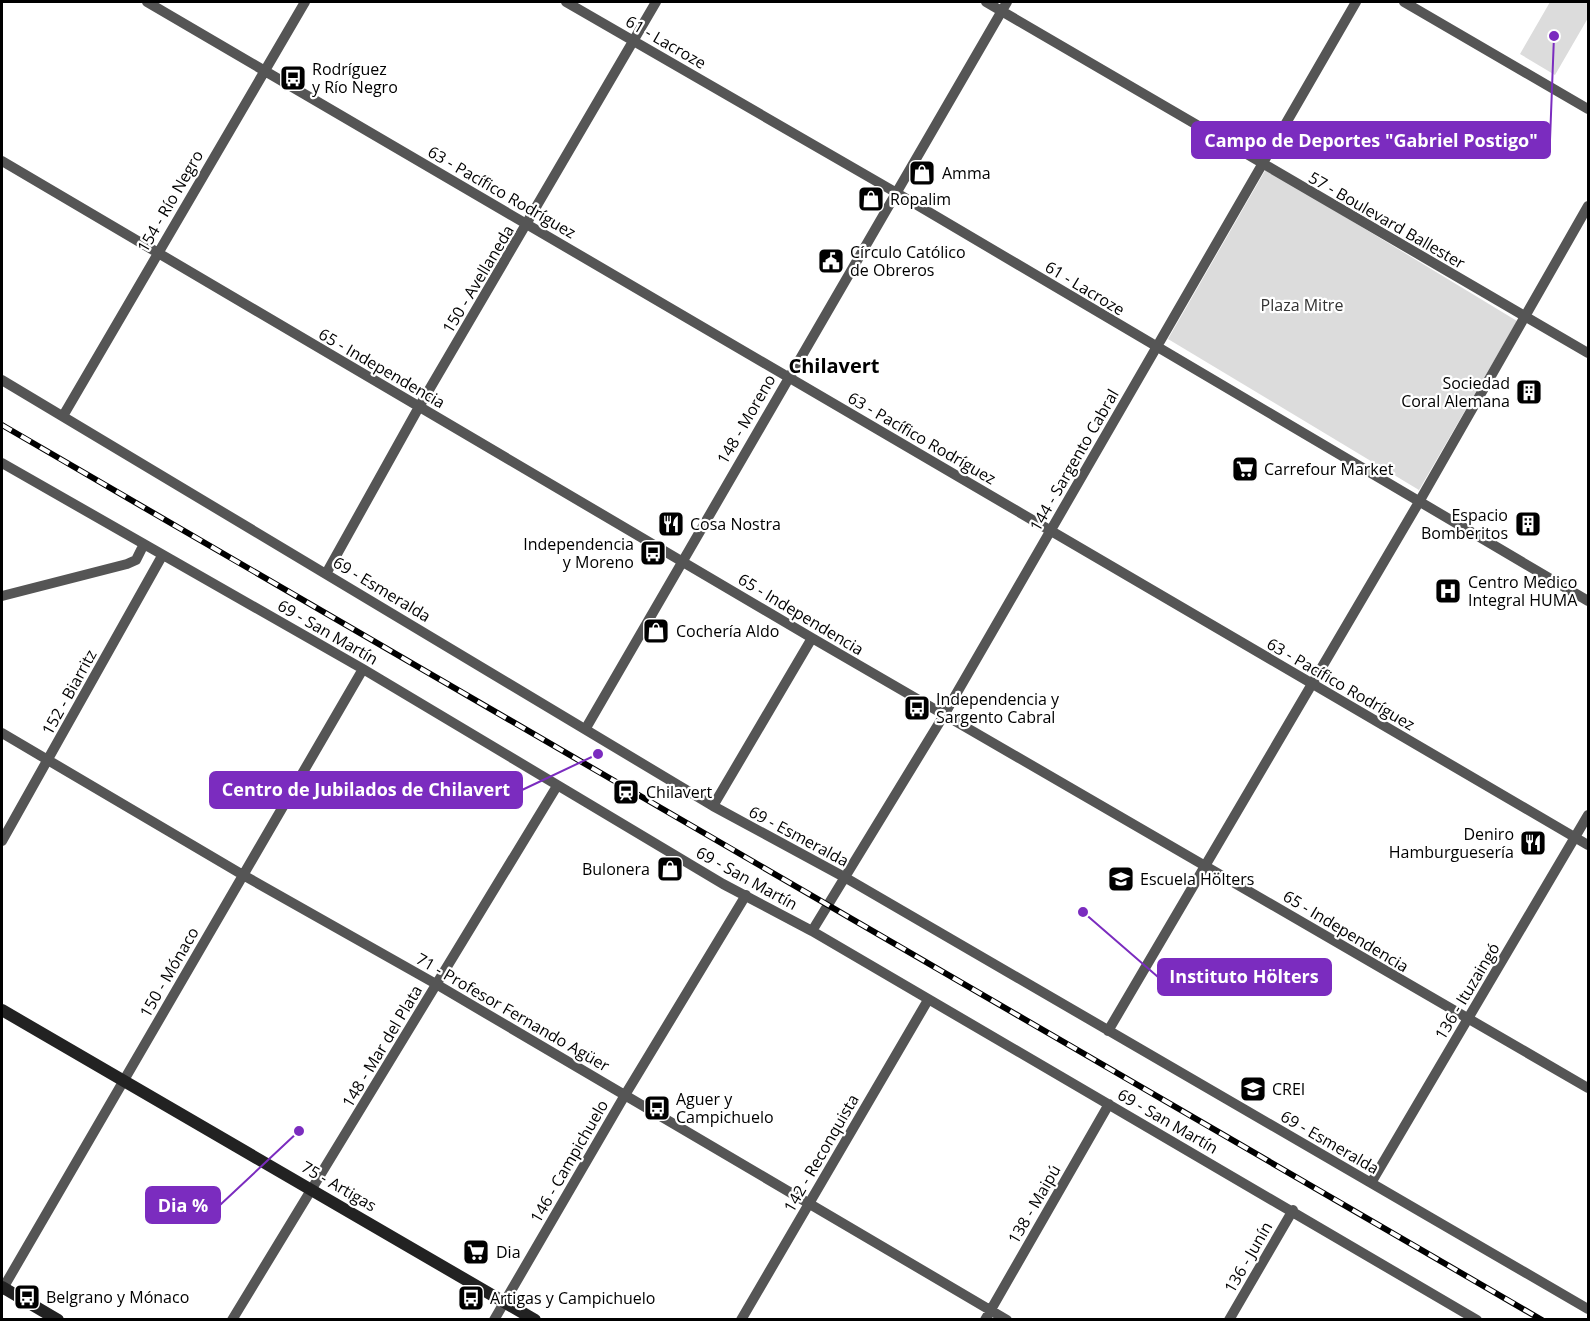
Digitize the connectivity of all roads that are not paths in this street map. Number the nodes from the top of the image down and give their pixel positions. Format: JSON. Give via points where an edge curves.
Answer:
{"nodes":[{"id":1,"x":147,"y":2,"type":"edge"},
{"id":2,"x":304,"y":2,"type":"edge"},
{"id":3,"x":566,"y":2,"type":"edge"},
{"id":4,"x":656,"y":2,"type":"edge"},
{"id":5,"x":986,"y":2,"type":"edge"},
{"id":6,"x":1356,"y":2,"type":"edge"},
{"id":7,"x":1404,"y":2,"type":"edge"},
{"id":8,"x":1004,"y":6,"type":"edge"},
{"id":9,"x":633,"y":40,"type":"junction"},
{"id":10,"x":264,"y":70,"type":"junction"},
{"id":11,"x":1588,"y":109,"type":"edge"},
{"id":12,"x":2,"y":161,"type":"edge"},
{"id":13,"x":1262,"y":164,"type":"junction"},
{"id":14,"x":895,"y":192,"type":"junction"},
{"id":15,"x":1588,"y":206,"type":"edge"},
{"id":16,"x":527,"y":225,"type":"junction"},
{"id":17,"x":157,"y":254,"type":"junction"},
{"id":18,"x":1524,"y":317,"type":"junction"},
{"id":19,"x":1157,"y":348,"type":"junction"},
{"id":20,"x":1588,"y":353,"type":"edge"},
{"id":21,"x":788,"y":377,"type":"junction"},
{"id":22,"x":2,"y":380,"type":"edge"},
{"id":23,"x":419,"y":407,"type":"junction"},
{"id":24,"x":63,"y":416,"type":"junction"},
{"id":25,"x":2,"y":463,"type":"edge"},
{"id":26,"x":1419,"y":502,"type":"junction"},
{"id":27,"x":1050,"y":530,"type":"junction"},
{"id":28,"x":143,"y":546,"type":"junction"},
{"id":29,"x":162,"y":556,"type":"junction"},
{"id":30,"x":681,"y":560,"type":"junction"},
{"id":31,"x":327,"y":572,"type":"junction"},
{"id":32,"x":2,"y":596,"type":"edge"},
{"id":33,"x":1588,"y":601,"type":"edge"},
{"id":34,"x":812,"y":638,"type":"junction"},
{"id":35,"x":363,"y":669,"type":"junction"},
{"id":36,"x":1311,"y":684,"type":"junction"},
{"id":37,"x":944,"y":715,"type":"junction"},
{"id":38,"x":586,"y":729,"type":"junction"},
{"id":39,"x":2,"y":734,"type":"edge"},
{"id":40,"x":48,"y":760,"type":"junction"},
{"id":41,"x":557,"y":786,"type":"junction"},
{"id":42,"x":713,"y":806,"type":"junction"},
{"id":43,"x":1588,"y":815,"type":"edge"},
{"id":44,"x":1576,"y":837,"type":"junction"},
{"id":45,"x":2,"y":841,"type":"edge"},
{"id":46,"x":1588,"y":845,"type":"edge"},
{"id":47,"x":1205,"y":865,"type":"junction"},
{"id":48,"x":243,"y":875,"type":"junction"},
{"id":49,"x":846,"y":878,"type":"junction"},
{"id":50,"x":746,"y":895,"type":"junction"},
{"id":51,"x":812,"y":931,"type":"junction"},
{"id":52,"x":436,"y":984,"type":"junction"},
{"id":53,"x":928,"y":1000,"type":"junction"},
{"id":54,"x":2,"y":1010,"type":"edge"},
{"id":55,"x":1467,"y":1020,"type":"junction"},
{"id":56,"x":1108,"y":1031,"type":"junction"},
{"id":57,"x":123,"y":1080,"type":"junction"},
{"id":58,"x":1588,"y":1088,"type":"edge"},
{"id":59,"x":625,"y":1095,"type":"junction"},
{"id":60,"x":1109,"y":1104,"type":"junction"},
{"id":61,"x":1371,"y":1183,"type":"junction"},
{"id":62,"x":314,"y":1190,"type":"junction"},
{"id":63,"x":809,"y":1204,"type":"junction"},
{"id":64,"x":1293,"y":1210,"type":"junction"},
{"id":65,"x":2,"y":1288,"type":"edge"},
{"id":66,"x":505,"y":1302,"type":"junction"},
{"id":67,"x":1588,"y":1309,"type":"edge"},
{"id":68,"x":988,"y":1315,"type":"edge"},
{"id":69,"x":1477,"y":1319,"type":"edge"},
{"id":70,"x":58,"y":1320,"type":"edge"},
{"id":71,"x":232,"y":1320,"type":"edge"},
{"id":72,"x":494,"y":1320,"type":"edge"},
{"id":73,"x":535,"y":1320,"type":"edge"},
{"id":74,"x":741,"y":1320,"type":"edge"},
{"id":75,"x":1006,"y":1320,"type":"edge"},
{"id":76,"x":1229,"y":1320,"type":"edge"}],
"edges":[{"from":1,"to":10,"type":"street","name":"63 - Pacífico Rodríguez"},
{"from":2,"to":10,"type":"street","name":"154 - Río Negro"},
{"from":3,"to":9,"type":"street","name":"61 - Lacroze"},
{"from":4,"to":9,"type":"street","name":"150 - Avellaneda"},
{"from":5,"to":8,"type":"street","name":"57 - Boulevard Ballester"},
{"from":6,"to":13,"type":"street","name":"144 - Sargento Cabral"},
{"from":7,"to":11,"type":"street"},
{"from":8,"to":13,"type":"street","name":"57 - Boulevard Ballester"},
{"from":8,"to":14,"type":"street","name":"148 - Moreno"},
{"from":9,"to":14,"type":"street","name":"61 - Lacroze"},
{"from":9,"to":16,"type":"street","name":"150 - Avellaneda"},
{"from":10,"to":16,"type":"street","name":"63 - Pacífico Rodríguez"},
{"from":10,"to":17,"type":"street","name":"154 - Río Negro"},
{"from":12,"to":17,"type":"street","name":"65 - Independencia"},
{"from":13,"to":18,"type":"street","name":"57 - Boulevard Ballester"},
{"from":13,"to":19,"type":"street","name":"144 - Sargento Cabral"},
{"from":14,"to":19,"type":"street","name":"61 - Lacroze"},
{"from":14,"to":21,"type":"street","name":"148 - Moreno"},
{"from":15,"to":18,"type":"street"},
{"from":16,"to":21,"type":"street","name":"63 - Pacífico Rodríguez"},
{"from":16,"to":23,"type":"street","name":"150 - Avellaneda"},
{"from":17,"to":23,"type":"street","name":"65 - Independencia"},
{"from":17,"to":24,"type":"street","name":"154 - Río Negro"},
{"from":18,"to":20,"type":"street","name":"57 - Boulevard Ballester"},
{"from":18,"to":26,"type":"street"},
{"from":19,"to":26,"type":"street","name":"61 - Lacroze"},
{"from":19,"to":27,"type":"street","name":"144 - Sargento Cabral"},
{"from":21,"to":27,"type":"street","name":"63 - Pacífico Rodríguez"},
{"from":21,"to":30,"type":"street","name":"148 - Moreno"},
{"from":22,"to":24,"type":"street","name":"69 - Esmeralda"},
{"from":23,"to":30,"type":"street","name":"65 - Independencia"},
{"from":23,"to":31,"type":"street","name":"150 - Avellaneda"},
{"from":24,"to":31,"type":"street","name":"69 - Esmeralda"},
{"from":25,"to":28,"type":"street","name":"69 - San Martín"},
{"from":26,"to":33,"type":"street","name":"61 - Lacroze"},
{"from":26,"to":36,"type":"street"},
{"from":27,"to":36,"type":"street","name":"63 - Pacífico Rodríguez"},
{"from":27,"to":37,"type":"street","name":"144 - Sargento Cabral"},
{"from":28,"to":29,"type":"street","name":"69 - San Martín"},
{"from":28,"to":32,"type":"street","via":[[136,560],[127,564]]},
{"from":29,"to":35,"type":"street","name":"69 - San Martín"},
{"from":29,"to":40,"type":"street","name":"152 - Biarritz"},
{"from":30,"to":34,"type":"street","name":"65 - Independencia"},
{"from":30,"to":38,"type":"street","name":"148 - Moreno"},
{"from":31,"to":38,"type":"street","name":"69 - Esmeralda"},
{"from":34,"to":37,"type":"street","name":"65 - Independencia"},
{"from":34,"to":42,"type":"street"},
{"from":35,"to":41,"type":"street","name":"69 - San Martín"},
{"from":35,"to":48,"type":"street","name":"150 - Mónaco"},
{"from":36,"to":44,"type":"street","name":"63 - Pacífico Rodríguez"},
{"from":36,"to":47,"type":"street"},
{"from":37,"to":47,"type":"street","name":"65 - Independencia"},
{"from":37,"to":49,"type":"street","name":"144 - Sargento Cabral"},
{"from":38,"to":42,"type":"street","name":"69 - Esmeralda"},
{"from":39,"to":40,"type":"street","name":"71 - Profesor Fernando Agüer"},
{"from":40,"to":45,"type":"street","name":"152 - Biarritz"},
{"from":40,"to":48,"type":"street","name":"71 - Profesor Fernando Agüer"},
{"from":41,"to":50,"type":"street","name":"69 - San Martín"},
{"from":41,"to":52,"type":"street","name":"148 - Mar del Plata"},
{"from":42,"to":49,"type":"street","name":"69 - Esmeralda"},
{"from":43,"to":44,"type":"street","name":"136 - Ituzaingó"},
{"from":44,"to":46,"type":"street","name":"63 - Pacífico Rodríguez"},
{"from":44,"to":55,"type":"street","name":"136 - Ituzaingó"},
{"from":47,"to":55,"type":"street","name":"65 - Independencia"},
{"from":47,"to":56,"type":"street"},
{"from":48,"to":52,"type":"street","name":"71 - Profesor Fernando Agüer"},
{"from":48,"to":57,"type":"street","name":"150 - Mónaco"},
{"from":49,"to":51,"type":"street","name":"144 - Sargento Cabral"},
{"from":49,"to":56,"type":"street","name":"69 - Esmeralda"},
{"from":50,"to":51,"type":"street","name":"69 - San Martín"},
{"from":50,"to":59,"type":"street","name":"146 - Campichuelo"},
{"from":51,"to":53,"type":"street","name":"69 - San Martín"},
{"from":52,"to":59,"type":"street","name":"71 - Profesor Fernando Agüer"},
{"from":52,"to":62,"type":"street","name":"148 - Mar del Plata"},
{"from":53,"to":60,"type":"street","name":"69 - San Martín"},
{"from":53,"to":63,"type":"street","name":"142 - Reconquista"},
{"from":54,"to":57,"type":"street","name":"75 - Artigas"},
{"from":55,"to":58,"type":"street","name":"65 - Independencia"},
{"from":55,"to":61,"type":"street","name":"136 - Ituzaingó"},
{"from":56,"to":61,"type":"street","name":"69 - Esmeralda"},
{"from":57,"to":62,"type":"street","name":"75 - Artigas"},
{"from":57,"to":65,"type":"street","name":"150 - Mónaco"},
{"from":59,"to":63,"type":"street","name":"71 - Profesor Fernando Agüer"},
{"from":59,"to":66,"type":"street","name":"146 - Campichuelo"},
{"from":60,"to":64,"type":"street","name":"69 - San Martín"},
{"from":60,"to":68,"type":"street","name":"138 - Maipú"},
{"from":61,"to":67,"type":"street","name":"69 - Esmeralda"},
{"from":62,"to":66,"type":"street","name":"75 - Artigas"},
{"from":62,"to":71,"type":"street","name":"148 - Mar del Plata"},
{"from":63,"to":68,"type":"street","name":"71 - Profesor Fernando Agüer"},
{"from":63,"to":74,"type":"street","name":"142 - Reconquista"},
{"from":64,"to":69,"type":"street","name":"69 - San Martín"},
{"from":64,"to":76,"type":"street","name":"136 - Junín"},
{"from":65,"to":70,"type":"street"},
{"from":66,"to":72,"type":"street","name":"146 - Campichuelo"},
{"from":66,"to":73,"type":"street","name":"75 - Artigas"},
{"from":68,"to":75,"type":"street","name":"71 - Profesor Fernando Agüer"}]}
